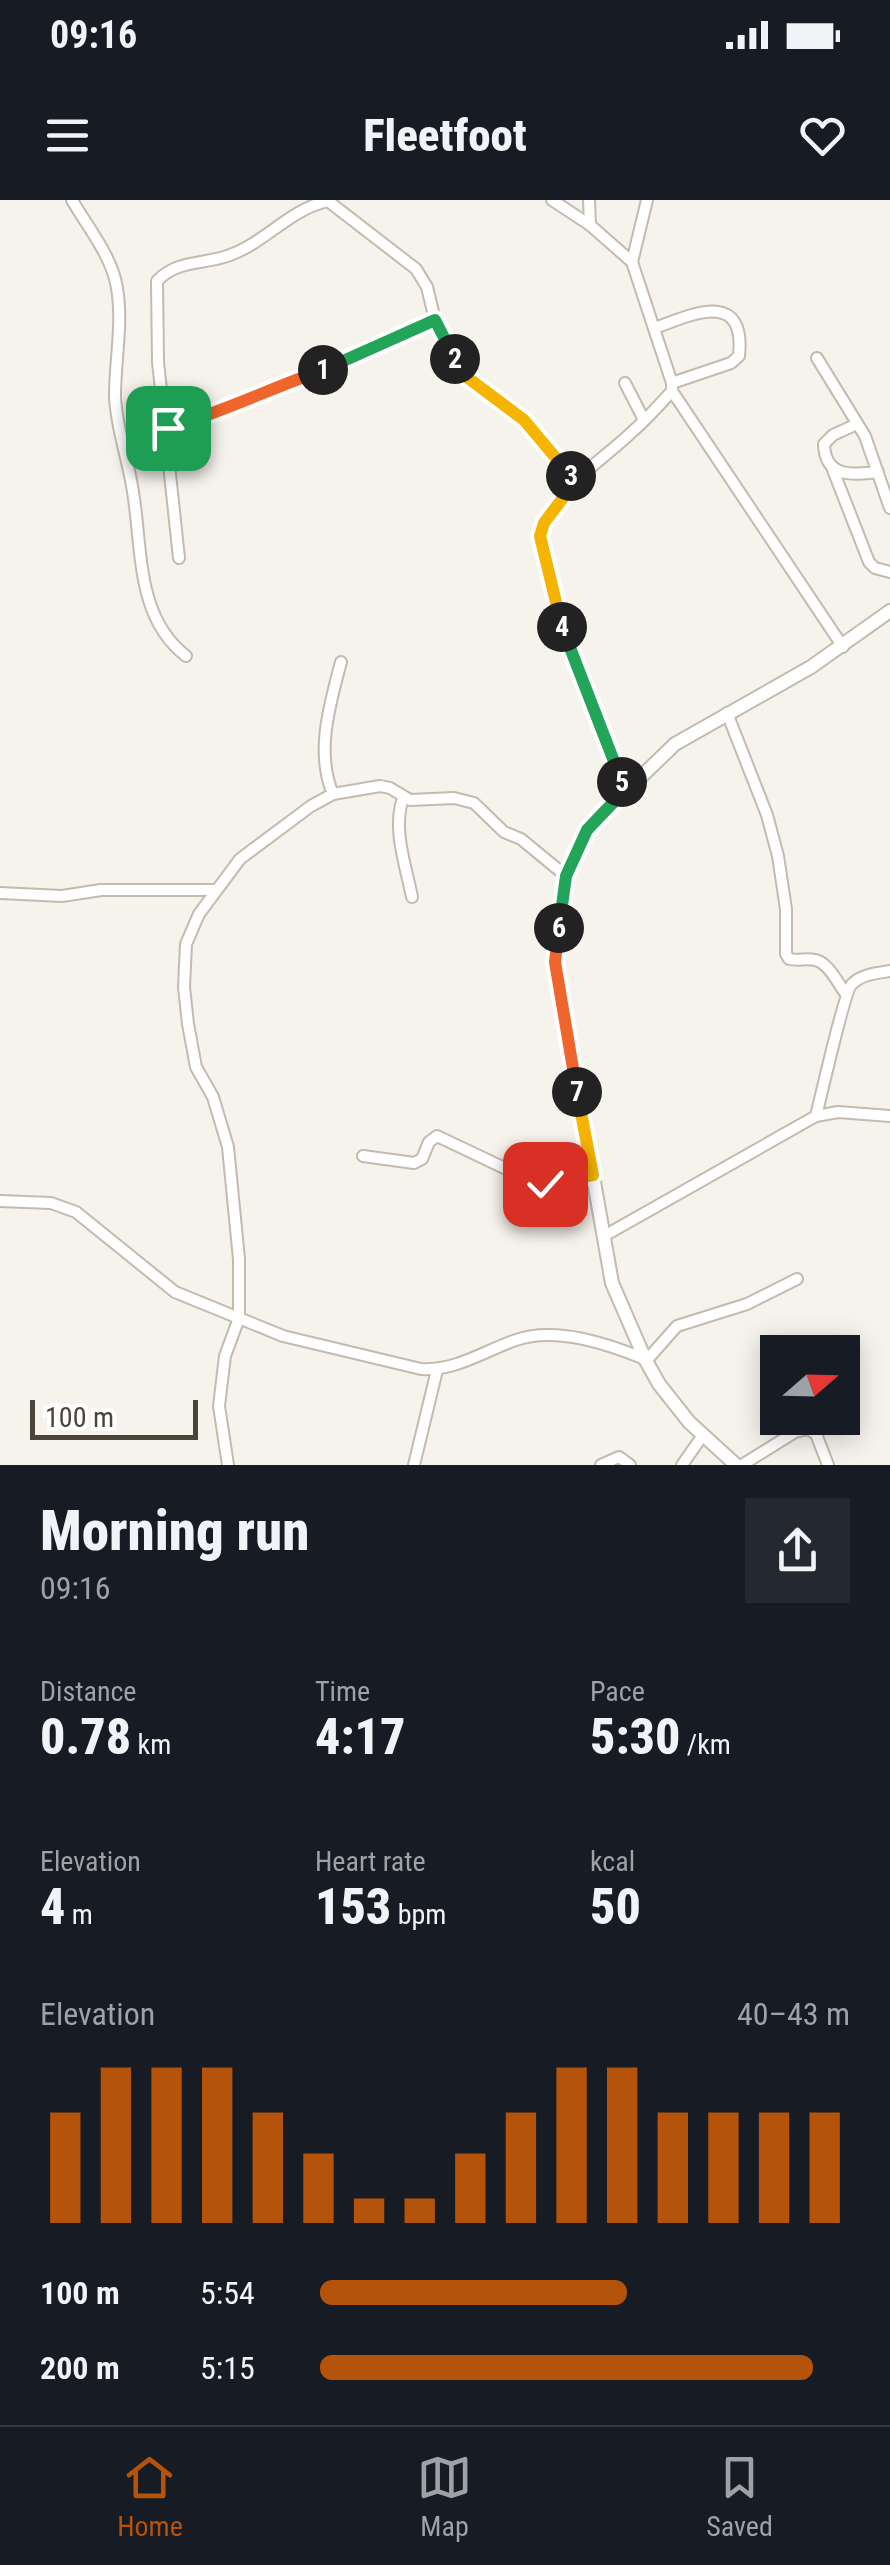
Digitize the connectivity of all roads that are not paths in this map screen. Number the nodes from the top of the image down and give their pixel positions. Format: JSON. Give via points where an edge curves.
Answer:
{"nodes":[{"id":1,"x":72,"y":200,"type":"edge"},
{"id":2,"x":552,"y":200,"type":"edge"},
{"id":3,"x":590,"y":200,"type":"edge"},
{"id":4,"x":647,"y":200,"type":"edge"},
{"id":5,"x":590,"y":225,"type":"junction"},
{"id":6,"x":632,"y":262,"type":"junction"},
{"id":7,"x":435,"y":320,"type":"junction"},
{"id":8,"x":655,"y":328,"type":"junction"},
{"id":9,"x":817,"y":358,"type":"dead end"},
{"id":10,"x":625,"y":383,"type":"dead end"},
{"id":11,"x":672,"y":387,"type":"junction"},
{"id":12,"x":644,"y":420,"type":"junction"},
{"id":13,"x":856,"y":424,"type":"junction"},
{"id":14,"x":168,"y":428,"type":"junction"},
{"id":15,"x":834,"y":470,"type":"junction"},
{"id":16,"x":878,"y":472,"type":"junction"},
{"id":17,"x":575,"y":482,"type":"junction"},
{"id":18,"x":890,"y":508,"type":"edge"},
{"id":19,"x":179,"y":558,"type":"dead end"},
{"id":20,"x":890,"y":572,"type":"edge"},
{"id":21,"x":889,"y":614,"type":"edge"},
{"id":22,"x":842,"y":646,"type":"junction"},
{"id":23,"x":186,"y":656,"type":"dead end"},
{"id":24,"x":342,"y":662,"type":"dead end"},
{"id":25,"x":728,"y":713,"type":"junction"},
{"id":26,"x":625,"y":790,"type":"junction"},
{"id":27,"x":333,"y":794,"type":"junction"},
{"id":28,"x":403,"y":798,"type":"junction"},
{"id":29,"x":566,"y":876,"type":"junction"},
{"id":30,"x":214,"y":890,"type":"junction"},
{"id":31,"x":0,"y":893,"type":"edge"},
{"id":32,"x":412,"y":897,"type":"dead end"},
{"id":33,"x":890,"y":972,"type":"edge"},
{"id":34,"x":845,"y":992,"type":"junction"},
{"id":35,"x":816,"y":1116,"type":"junction"},
{"id":36,"x":890,"y":1116,"type":"edge"},
{"id":37,"x":363,"y":1156,"type":"dead end"},
{"id":38,"x":593,"y":1175,"type":"junction"},
{"id":39,"x":0,"y":1201,"type":"edge"},
{"id":40,"x":604,"y":1236,"type":"junction"},
{"id":41,"x":798,"y":1279,"type":"dead end"},
{"id":42,"x":239,"y":1318,"type":"junction"},
{"id":43,"x":645,"y":1360,"type":"junction"},
{"id":44,"x":437,"y":1370,"type":"junction"},
{"id":45,"x":703,"y":1435,"type":"junction"},
{"id":46,"x":228,"y":1465,"type":"edge"},
{"id":47,"x":414,"y":1465,"type":"edge"},
{"id":48,"x":601,"y":1465,"type":"edge"},
{"id":49,"x":630,"y":1465,"type":"edge"},
{"id":50,"x":682,"y":1465,"type":"edge"},
{"id":51,"x":739,"y":1465,"type":"edge"},
{"id":52,"x":828,"y":1465,"type":"edge"}],
"edges":[{"from":1,"to":23,"type":"street","via":[[117,288],[116,399],[143,580],[160,630]]},
{"from":2,"to":5,"type":"street"},
{"from":3,"to":5,"type":"street"},
{"from":4,"to":6,"type":"street"},
{"from":5,"to":6,"type":"street"},
{"from":6,"to":8,"type":"street"},
{"from":7,"to":14,"type":"street","via":[[344,363]]},
{"from":7,"to":14,"type":"street","via":[[416,268],[328,201],[315,204],[243,249],[174,267],[157,280],[158,362]]},
{"from":7,"to":17,"type":"street","via":[[468,378],[524,420]]},
{"from":8,"to":11,"type":"street"},
{"from":8,"to":11,"type":"street","via":[[713,310],[726,314],[738,331],[739,356],[732,363]]},
{"from":9,"to":13,"type":"street"},
{"from":10,"to":12,"type":"street"},
{"from":11,"to":12,"type":"street"},
{"from":11,"to":22,"type":"street"},
{"from":12,"to":17,"type":"street"},
{"from":13,"to":15,"type":"street","via":[[824,444]]},
{"from":13,"to":16,"type":"street"},
{"from":14,"to":19,"type":"street"},
{"from":15,"to":16,"type":"street"},
{"from":15,"to":20,"type":"street","via":[[868,562]]},
{"from":16,"to":18,"type":"street"},
{"from":17,"to":26,"type":"street","via":[[544,523],[543,558],[572,657]]},
{"from":21,"to":22,"type":"street"},
{"from":22,"to":25,"type":"street"},
{"from":24,"to":27,"type":"street","via":[[327,717]]},
{"from":25,"to":26,"type":"street","via":[[676,744]]},
{"from":25,"to":34,"type":"street","via":[[778,856],[786,954],[822,963]]},
{"from":26,"to":29,"type":"street","via":[[587,830]]},
{"from":27,"to":28,"type":"street","via":[[380,786]]},
{"from":27,"to":30,"type":"street","via":[[255,846]]},
{"from":28,"to":29,"type":"street","via":[[474,803]]},
{"from":28,"to":32,"type":"street","via":[[400,839]]},
{"from":29,"to":38,"type":"street","via":[[555,962]]},
{"from":30,"to":31,"type":"street"},
{"from":30,"to":42,"type":"street","via":[[186,944],[184,988],[196,1068],[228,1147]]},
{"from":33,"to":34,"type":"street","via":[[863,977]]},
{"from":34,"to":35,"type":"street"},
{"from":35,"to":36,"type":"street"},
{"from":35,"to":40,"type":"street"},
{"from":37,"to":38,"type":"street","via":[[414,1163],[437,1136],[536,1183]]},
{"from":38,"to":40,"type":"street"},
{"from":39,"to":42,"type":"street","via":[[51,1203],[76,1212],[175,1292]]},
{"from":40,"to":43,"type":"street","via":[[612,1283]]},
{"from":41,"to":43,"type":"street","via":[[677,1326]]},
{"from":42,"to":44,"type":"street","via":[[320,1347]]},
{"from":42,"to":46,"type":"street","via":[[222,1366],[218,1406]]},
{"from":43,"to":44,"type":"street","via":[[539,1334]]},
{"from":43,"to":45,"type":"street"},
{"from":44,"to":47,"type":"street"},
{"from":45,"to":50,"type":"street"},
{"from":45,"to":51,"type":"street"},
{"from":48,"to":49,"type":"street","via":[[619,1457]]},
{"from":51,"to":52,"type":"street","via":[[808,1429]]}]}
